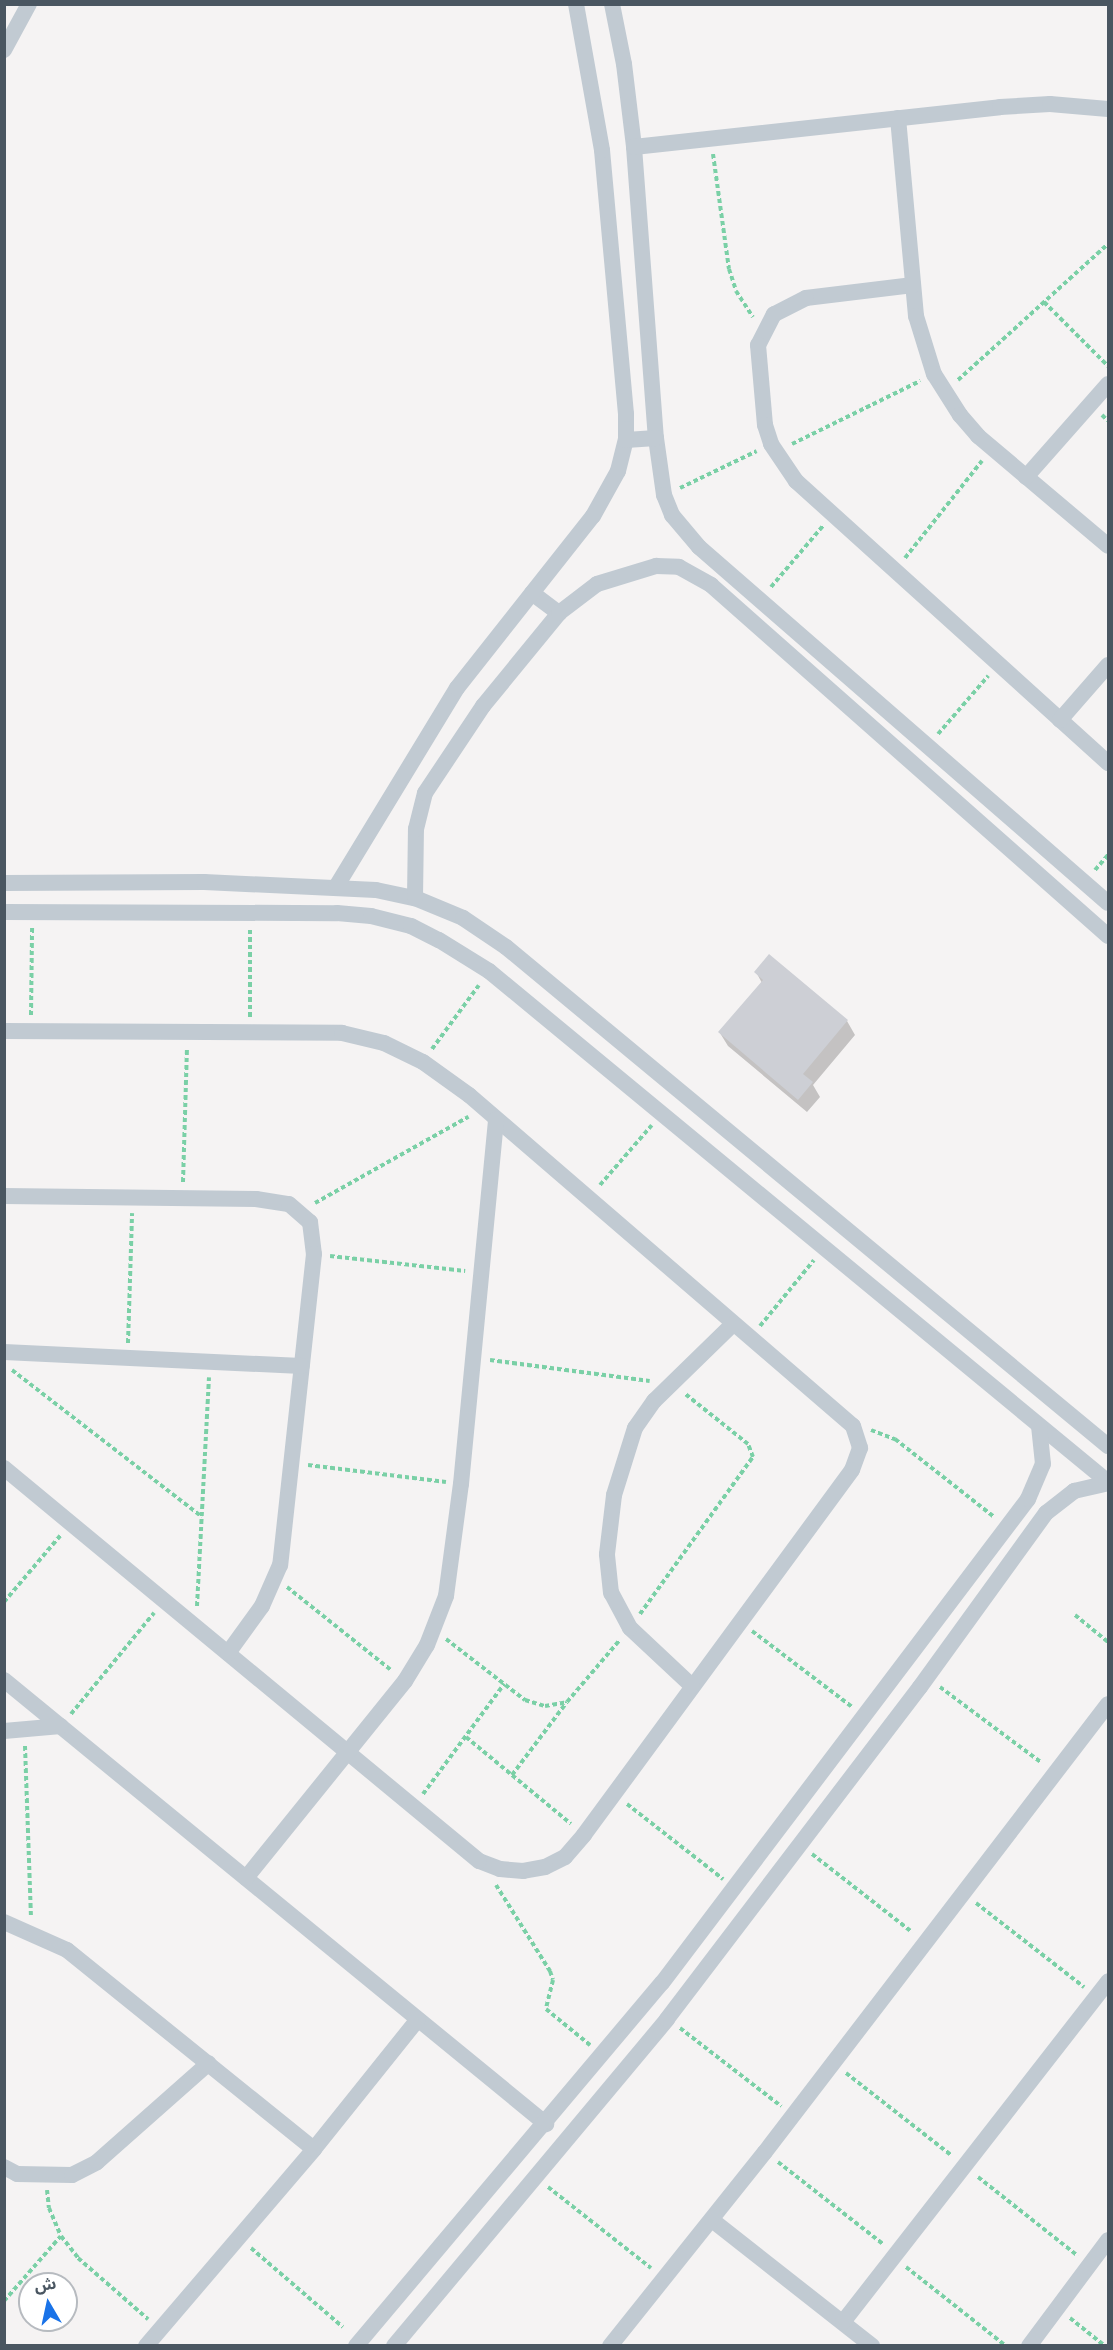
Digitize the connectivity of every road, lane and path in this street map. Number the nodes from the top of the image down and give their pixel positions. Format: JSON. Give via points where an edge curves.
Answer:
{"nodes":[{"id":1,"x":29,"y":4,"type":"edge"},
{"id":2,"x":576,"y":4,"type":"edge"},
{"id":3,"x":612,"y":4,"type":"edge"},
{"id":4,"x":4,"y":50,"type":"edge"},
{"id":5,"x":1108,"y":109,"type":"edge"},
{"id":6,"x":897,"y":118,"type":"junction"},
{"id":7,"x":711,"y":139,"type":"junction"},
{"id":8,"x":634,"y":147,"type":"junction"},
{"id":9,"x":1108,"y":244,"type":"edge"},
{"id":10,"x":913,"y":285,"type":"junction"},
{"id":11,"x":1044,"y":302,"type":"junction"},
{"id":12,"x":763,"y":328,"type":"junction"},
{"id":13,"x":1108,"y":366,"type":"edge"},
{"id":14,"x":934,"y":374,"type":"junction"},
{"id":15,"x":1108,"y":384,"type":"edge"},
{"id":16,"x":944,"y":392,"type":"junction"},
{"id":17,"x":656,"y":438,"type":"junction"},
{"id":18,"x":626,"y":440,"type":"junction"},
{"id":19,"x":773,"y":448,"type":"junction"},
{"id":20,"x":992,"y":448,"type":"junction"},
{"id":21,"x":1026,"y":477,"type":"junction"},
{"id":22,"x":664,"y":495,"type":"junction"},
{"id":23,"x":833,"y":514,"type":"junction"},
{"id":24,"x":1108,"y":546,"type":"edge"},
{"id":25,"x":710,"y":556,"type":"junction"},
{"id":26,"x":895,"y":570,"type":"junction"},
{"id":27,"x":693,"y":574,"type":"junction"},
{"id":28,"x":532,"y":593,"type":"junction"},
{"id":29,"x":760,"y":600,"type":"junction"},
{"id":30,"x":560,"y":613,"type":"junction"},
{"id":31,"x":998,"y":664,"type":"junction"},
{"id":32,"x":1108,"y":665,"type":"edge"},
{"id":33,"x":1060,"y":720,"type":"junction"},
{"id":34,"x":928,"y":746,"type":"junction"},
{"id":35,"x":1108,"y":764,"type":"edge"},
{"id":36,"x":4,"y":883,"type":"edge"},
{"id":37,"x":336,"y":887,"type":"junction"},
{"id":38,"x":415,"y":898,"type":"junction"},
{"id":39,"x":1108,"y":903,"type":"edge"},
{"id":40,"x":33,"y":911,"type":"junction"},
{"id":41,"x":4,"y":912,"type":"edge"},
{"id":42,"x":250,"y":913,"type":"junction"},
{"id":43,"x":1108,"y":936,"type":"edge"},
{"id":44,"x":489,"y":971,"type":"junction"},
{"id":45,"x":187,"y":1030,"type":"junction"},
{"id":46,"x":250,"y":1030,"type":"junction"},
{"id":47,"x":4,"y":1031,"type":"edge"},
{"id":48,"x":30,"y":1031,"type":"junction"},
{"id":49,"x":423,"y":1062,"type":"junction"},
{"id":50,"x":483,"y":1108,"type":"junction"},
{"id":51,"x":663,"y":1113,"type":"junction"},
{"id":52,"x":496,"y":1120,"type":"junction"},
{"id":53,"x":4,"y":1196,"type":"edge"},
{"id":54,"x":132,"y":1197,"type":"junction"},
{"id":55,"x":182,"y":1198,"type":"junction"},
{"id":56,"x":588,"y":1199,"type":"junction"},
{"id":57,"x":302,"y":1211,"type":"junction"},
{"id":58,"x":826,"y":1246,"type":"junction"},
{"id":59,"x":314,"y":1254,"type":"junction"},
{"id":60,"x":480,"y":1272,"type":"junction"},
{"id":61,"x":733,"y":1324,"type":"junction"},
{"id":62,"x":750,"y":1338,"type":"junction"},
{"id":63,"x":4,"y":1352,"type":"edge"},
{"id":64,"x":472,"y":1357,"type":"junction"},
{"id":65,"x":128,"y":1358,"type":"junction"},
{"id":66,"x":210,"y":1361,"type":"junction"},
{"id":67,"x":4,"y":1364,"type":"edge"},
{"id":68,"x":302,"y":1366,"type":"junction"},
{"id":69,"x":672,"y":1384,"type":"junction"},
{"id":70,"x":853,"y":1426,"type":"junction"},
{"id":71,"x":1039,"y":1426,"type":"junction"},
{"id":72,"x":1108,"y":1446,"type":"edge"},
{"id":73,"x":292,"y":1463,"type":"junction"},
{"id":74,"x":4,"y":1468,"type":"edge"},
{"id":75,"x":1108,"y":1482,"type":"edge"},
{"id":76,"x":461,"y":1484,"type":"junction"},
{"id":77,"x":1028,"y":1499,"type":"junction"},
{"id":78,"x":1046,"y":1513,"type":"junction"},
{"id":79,"x":202,"y":1517,"type":"junction"},
{"id":80,"x":71,"y":1524,"type":"junction"},
{"id":81,"x":1006,"y":1527,"type":"junction"},
{"id":82,"x":277,"y":1579,"type":"junction"},
{"id":83,"x":4,"y":1602,"type":"edge"},
{"id":84,"x":163,"y":1602,"type":"junction"},
{"id":85,"x":1075,"y":1615,"type":"dead end"},
{"id":86,"x":740,"y":1622,"type":"junction"},
{"id":87,"x":196,"y":1628,"type":"junction"},
{"id":88,"x":630,"y":1628,"type":"junction"},
{"id":89,"x":434,"y":1629,"type":"junction"},
{"id":90,"x":1108,"y":1642,"type":"edge"},
{"id":91,"x":228,"y":1653,"type":"junction"},
{"id":92,"x":899,"y":1670,"type":"junction"},
{"id":93,"x":4,"y":1680,"type":"edge"},
{"id":94,"x":405,"y":1681,"type":"junction"},
{"id":95,"x":924,"y":1683,"type":"junction"},
{"id":96,"x":504,"y":1684,"type":"junction"},
{"id":97,"x":692,"y":1686,"type":"junction"},
{"id":98,"x":567,"y":1702,"type":"junction"},
{"id":99,"x":1108,"y":1704,"type":"edge"},
{"id":100,"x":865,"y":1717,"type":"junction"},
{"id":101,"x":61,"y":1726,"type":"junction"},
{"id":102,"x":25,"y":1729,"type":"junction"},
{"id":103,"x":4,"y":1731,"type":"edge"},
{"id":104,"x":466,"y":1737,"type":"junction"},
{"id":105,"x":349,"y":1753,"type":"junction"},
{"id":106,"x":1056,"y":1773,"type":"junction"},
{"id":107,"x":512,"y":1775,"type":"junction"},
{"id":108,"x":614,"y":1794,"type":"junction"},
{"id":109,"x":414,"y":1806,"type":"junction"},
{"id":110,"x":778,"y":1834,"type":"junction"},
{"id":111,"x":584,"y":1835,"type":"junction"},
{"id":112,"x":800,"y":1848,"type":"junction"},
{"id":113,"x":479,"y":1861,"type":"junction"},
{"id":114,"x":246,"y":1878,"type":"junction"},
{"id":115,"x":735,"y":1888,"type":"junction"},
{"id":116,"x":963,"y":1893,"type":"junction"},
{"id":117,"x":4,"y":1922,"type":"edge"},
{"id":118,"x":32,"y":1932,"type":"junction"},
{"id":119,"x":926,"y":1942,"type":"junction"},
{"id":120,"x":1108,"y":1981,"type":"edge"},
{"id":121,"x":1096,"y":1996,"type":"junction"},
{"id":122,"x":418,"y":2019,"type":"junction"},
{"id":123,"x":667,"y":2019,"type":"junction"},
{"id":124,"x":602,"y":2055,"type":"junction"},
{"id":125,"x":209,"y":2063,"type":"junction"},
{"id":126,"x":834,"y":2063,"type":"junction"},
{"id":127,"x":794,"y":2116,"type":"junction"},
{"id":128,"x":546,"y":2124,"type":"junction"},
{"id":129,"x":314,"y":2149,"type":"junction"},
{"id":130,"x":765,"y":2152,"type":"junction"},
{"id":131,"x":964,"y":2166,"type":"junction"},
{"id":132,"x":4,"y":2167,"type":"edge"},
{"id":133,"x":45,"y":2177,"type":"junction"},
{"id":134,"x":536,"y":2178,"type":"junction"},
{"id":135,"x":712,"y":2220,"type":"junction"},
{"id":136,"x":61,"y":2236,"type":"junction"},
{"id":137,"x":239,"y":2237,"type":"junction"},
{"id":138,"x":1108,"y":2240,"type":"edge"},
{"id":139,"x":440,"y":2249,"type":"junction"},
{"id":140,"x":894,"y":2256,"type":"junction"},
{"id":141,"x":1090,"y":2265,"type":"junction"},
{"id":142,"x":461,"y":2266,"type":"junction"},
{"id":143,"x":665,"y":2279,"type":"junction"},
{"id":144,"x":4,"y":2301,"type":"edge"},
{"id":145,"x":1057,"y":2308,"type":"junction"},
{"id":146,"x":843,"y":2322,"type":"junction"},
{"id":147,"x":344,"y":2327,"type":"dead end"},
{"id":148,"x":160,"y":2329,"type":"junction"},
{"id":149,"x":146,"y":2346,"type":"edge"},
{"id":150,"x":356,"y":2346,"type":"edge"},
{"id":151,"x":394,"y":2346,"type":"edge"},
{"id":152,"x":610,"y":2346,"type":"edge"},
{"id":153,"x":872,"y":2346,"type":"edge"},
{"id":154,"x":1006,"y":2346,"type":"edge"},
{"id":155,"x":1029,"y":2346,"type":"edge"},
{"id":156,"x":1105,"y":2346,"type":"edge"}],
"edges":[{"from":1,"to":4,"type":"street"},
{"from":2,"to":18,"type":"street","via":[[602,150]]},
{"from":3,"to":8,"type":"street"},
{"from":5,"to":6,"type":"street","via":[[1050,104]]},
{"from":6,"to":7,"type":"street"},
{"from":6,"to":10,"type":"street"},
{"from":7,"to":8,"type":"street"},
{"from":7,"to":12,"type":"path","via":[[729,269],[736,291]]},
{"from":8,"to":17,"type":"street"},
{"from":9,"to":11,"type":"path"},
{"from":10,"to":12,"type":"street","via":[[806,298],[781,309]]},
{"from":10,"to":14,"type":"street","via":[[916,316]]},
{"from":11,"to":13,"type":"path"},
{"from":11,"to":16,"type":"path"},
{"from":12,"to":19,"type":"street","via":[[758,345],[765,425]]},
{"from":14,"to":16,"type":"street"},
{"from":14,"to":19,"type":"path"},
{"from":15,"to":21,"type":"street"},
{"from":16,"to":20,"type":"street"},
{"from":17,"to":18,"type":"street"},
{"from":17,"to":22,"type":"street"},
{"from":18,"to":28,"type":"street","via":[[618,471],[593,516]]},
{"from":19,"to":22,"type":"path"},
{"from":19,"to":23,"type":"street","via":[[796,481]]},
{"from":20,"to":21,"type":"street"},
{"from":20,"to":26,"type":"path"},
{"from":21,"to":24,"type":"street"},
{"from":22,"to":25,"type":"street","via":[[684,532]]},
{"from":23,"to":26,"type":"street"},
{"from":23,"to":29,"type":"path"},
{"from":25,"to":27,"type":"street"},
{"from":25,"to":29,"type":"street"},
{"from":26,"to":31,"type":"street"},
{"from":27,"to":30,"type":"street","via":[[680,567],[656,566],[627,572],[597,584]]},
{"from":27,"to":43,"type":"street"},
{"from":28,"to":30,"type":"street"},
{"from":28,"to":37,"type":"street","via":[[457,688]]},
{"from":29,"to":34,"type":"street"},
{"from":30,"to":38,"type":"street","via":[[483,705],[425,794],[416,829]]},
{"from":31,"to":33,"type":"street"},
{"from":31,"to":34,"type":"path"},
{"from":32,"to":33,"type":"street"},
{"from":33,"to":35,"type":"street"},
{"from":34,"to":39,"type":"street"},
{"from":36,"to":37,"type":"street"},
{"from":37,"to":38,"type":"street"},
{"from":38,"to":72,"type":"street","via":[[463,918],[506,947]]},
{"from":40,"to":41,"type":"street"},
{"from":40,"to":42,"type":"street"},
{"from":40,"to":48,"type":"path"},
{"from":42,"to":44,"type":"street","via":[[372,916],[411,926]]},
{"from":42,"to":46,"type":"path"},
{"from":44,"to":49,"type":"path"},
{"from":44,"to":51,"type":"street"},
{"from":45,"to":46,"type":"street"},
{"from":45,"to":48,"type":"street"},
{"from":45,"to":55,"type":"path"},
{"from":46,"to":49,"type":"street","via":[[342,1032],[384,1043]]},
{"from":47,"to":48,"type":"street"},
{"from":49,"to":50,"type":"street"},
{"from":50,"to":52,"type":"street"},
{"from":50,"to":57,"type":"path"},
{"from":51,"to":56,"type":"path"},
{"from":51,"to":58,"type":"street"},
{"from":52,"to":56,"type":"street"},
{"from":52,"to":60,"type":"street"},
{"from":53,"to":54,"type":"street"},
{"from":54,"to":55,"type":"street"},
{"from":54,"to":65,"type":"path"},
{"from":55,"to":57,"type":"street","via":[[275,1201]]},
{"from":56,"to":61,"type":"street"},
{"from":57,"to":59,"type":"street","via":[[310,1222]]},
{"from":58,"to":62,"type":"path"},
{"from":58,"to":71,"type":"street"},
{"from":59,"to":60,"type":"path"},
{"from":59,"to":68,"type":"street"},
{"from":60,"to":64,"type":"street"},
{"from":61,"to":62,"type":"street"},
{"from":61,"to":69,"type":"street"},
{"from":62,"to":70,"type":"street"},
{"from":63,"to":65,"type":"street"},
{"from":64,"to":69,"type":"path"},
{"from":64,"to":76,"type":"street"},
{"from":65,"to":66,"type":"street"},
{"from":66,"to":68,"type":"street"},
{"from":66,"to":79,"type":"path"},
{"from":67,"to":79,"type":"path"},
{"from":68,"to":73,"type":"street"},
{"from":69,"to":88,"type":"street","via":[[635,1428],[614,1495],[608,1574],[611,1593]]},
{"from":69,"to":88,"type":"path","via":[[748,1444],[753,1457]]},
{"from":70,"to":81,"type":"path","via":[[895,1439]]},
{"from":70,"to":86,"type":"street","via":[[860,1448],[852,1470]]},
{"from":71,"to":75,"type":"street"},
{"from":71,"to":77,"type":"street","via":[[1043,1464]]},
{"from":73,"to":76,"type":"path"},
{"from":73,"to":82,"type":"street"},
{"from":74,"to":80,"type":"street"},
{"from":75,"to":78,"type":"street","via":[[1074,1491]]},
{"from":76,"to":89,"type":"street","via":[[451,1570]]},
{"from":77,"to":78,"type":"street"},
{"from":77,"to":81,"type":"street"},
{"from":78,"to":95,"type":"street"},
{"from":79,"to":87,"type":"path"},
{"from":80,"to":83,"type":"path"},
{"from":80,"to":84,"type":"street"},
{"from":81,"to":92,"type":"street"},
{"from":82,"to":91,"type":"street"},
{"from":82,"to":94,"type":"path"},
{"from":84,"to":87,"type":"street"},
{"from":84,"to":101,"type":"path"},
{"from":85,"to":90,"type":"path"},
{"from":86,"to":97,"type":"street"},
{"from":86,"to":100,"type":"path"},
{"from":87,"to":91,"type":"street"},
{"from":88,"to":97,"type":"street"},
{"from":88,"to":98,"type":"path"},
{"from":89,"to":94,"type":"street"},
{"from":89,"to":96,"type":"path"},
{"from":91,"to":105,"type":"street"},
{"from":92,"to":95,"type":"street"},
{"from":92,"to":100,"type":"street"},
{"from":93,"to":101,"type":"street"},
{"from":94,"to":105,"type":"street"},
{"from":95,"to":106,"type":"path"},
{"from":95,"to":112,"type":"street"},
{"from":96,"to":98,"type":"path","via":[[534,1704]]},
{"from":96,"to":104,"type":"path"},
{"from":97,"to":108,"type":"street"},
{"from":98,"to":107,"type":"path"},
{"from":99,"to":106,"type":"street"},
{"from":100,"to":110,"type":"street"},
{"from":101,"to":102,"type":"street"},
{"from":101,"to":114,"type":"street"},
{"from":102,"to":103,"type":"street"},
{"from":102,"to":118,"type":"path"},
{"from":104,"to":107,"type":"path"},
{"from":104,"to":109,"type":"path"},
{"from":105,"to":109,"type":"street"},
{"from":105,"to":114,"type":"street"},
{"from":106,"to":116,"type":"street"},
{"from":107,"to":111,"type":"path"},
{"from":108,"to":111,"type":"street"},
{"from":108,"to":115,"type":"path"},
{"from":109,"to":113,"type":"street"},
{"from":110,"to":112,"type":"street"},
{"from":110,"to":115,"type":"street"},
{"from":111,"to":113,"type":"street","via":[[565,1857],[545,1867],[511,1870]]},
{"from":112,"to":119,"type":"path"},
{"from":112,"to":123,"type":"street"},
{"from":113,"to":124,"type":"path","via":[[531,1935],[550,1971],[553,1980],[546,2009]]},
{"from":114,"to":122,"type":"street"},
{"from":115,"to":124,"type":"street"},
{"from":116,"to":119,"type":"street"},
{"from":116,"to":121,"type":"path"},
{"from":117,"to":118,"type":"street"},
{"from":118,"to":125,"type":"street","via":[[67,1950]]},
{"from":119,"to":126,"type":"street"},
{"from":120,"to":121,"type":"street"},
{"from":121,"to":131,"type":"street"},
{"from":122,"to":128,"type":"street"},
{"from":122,"to":129,"type":"street"},
{"from":123,"to":127,"type":"path"},
{"from":123,"to":134,"type":"street"},
{"from":124,"to":128,"type":"street"},
{"from":125,"to":129,"type":"street"},
{"from":125,"to":133,"type":"street","via":[[97,2162],[72,2175]]},
{"from":126,"to":127,"type":"street"},
{"from":126,"to":131,"type":"path"},
{"from":127,"to":130,"type":"street"},
{"from":128,"to":139,"type":"street"},
{"from":129,"to":137,"type":"street"},
{"from":130,"to":135,"type":"street"},
{"from":130,"to":140,"type":"path"},
{"from":131,"to":140,"type":"street"},
{"from":131,"to":141,"type":"path"},
{"from":132,"to":133,"type":"street","via":[[17,2174]]},
{"from":133,"to":136,"type":"path","via":[[49,2208]]},
{"from":134,"to":142,"type":"street"},
{"from":134,"to":143,"type":"path"},
{"from":135,"to":143,"type":"street"},
{"from":135,"to":146,"type":"street"},
{"from":136,"to":144,"type":"path"},
{"from":136,"to":148,"type":"path","via":[[78,2258]]},
{"from":137,"to":147,"type":"path"},
{"from":137,"to":148,"type":"street"},
{"from":138,"to":141,"type":"street"},
{"from":139,"to":142,"type":"street"},
{"from":139,"to":150,"type":"street"},
{"from":140,"to":146,"type":"street"},
{"from":140,"to":154,"type":"path"},
{"from":141,"to":145,"type":"street"},
{"from":142,"to":151,"type":"street"},
{"from":143,"to":152,"type":"street"},
{"from":145,"to":155,"type":"street"},
{"from":145,"to":156,"type":"path"},
{"from":146,"to":153,"type":"street"},
{"from":148,"to":149,"type":"street"}]}
